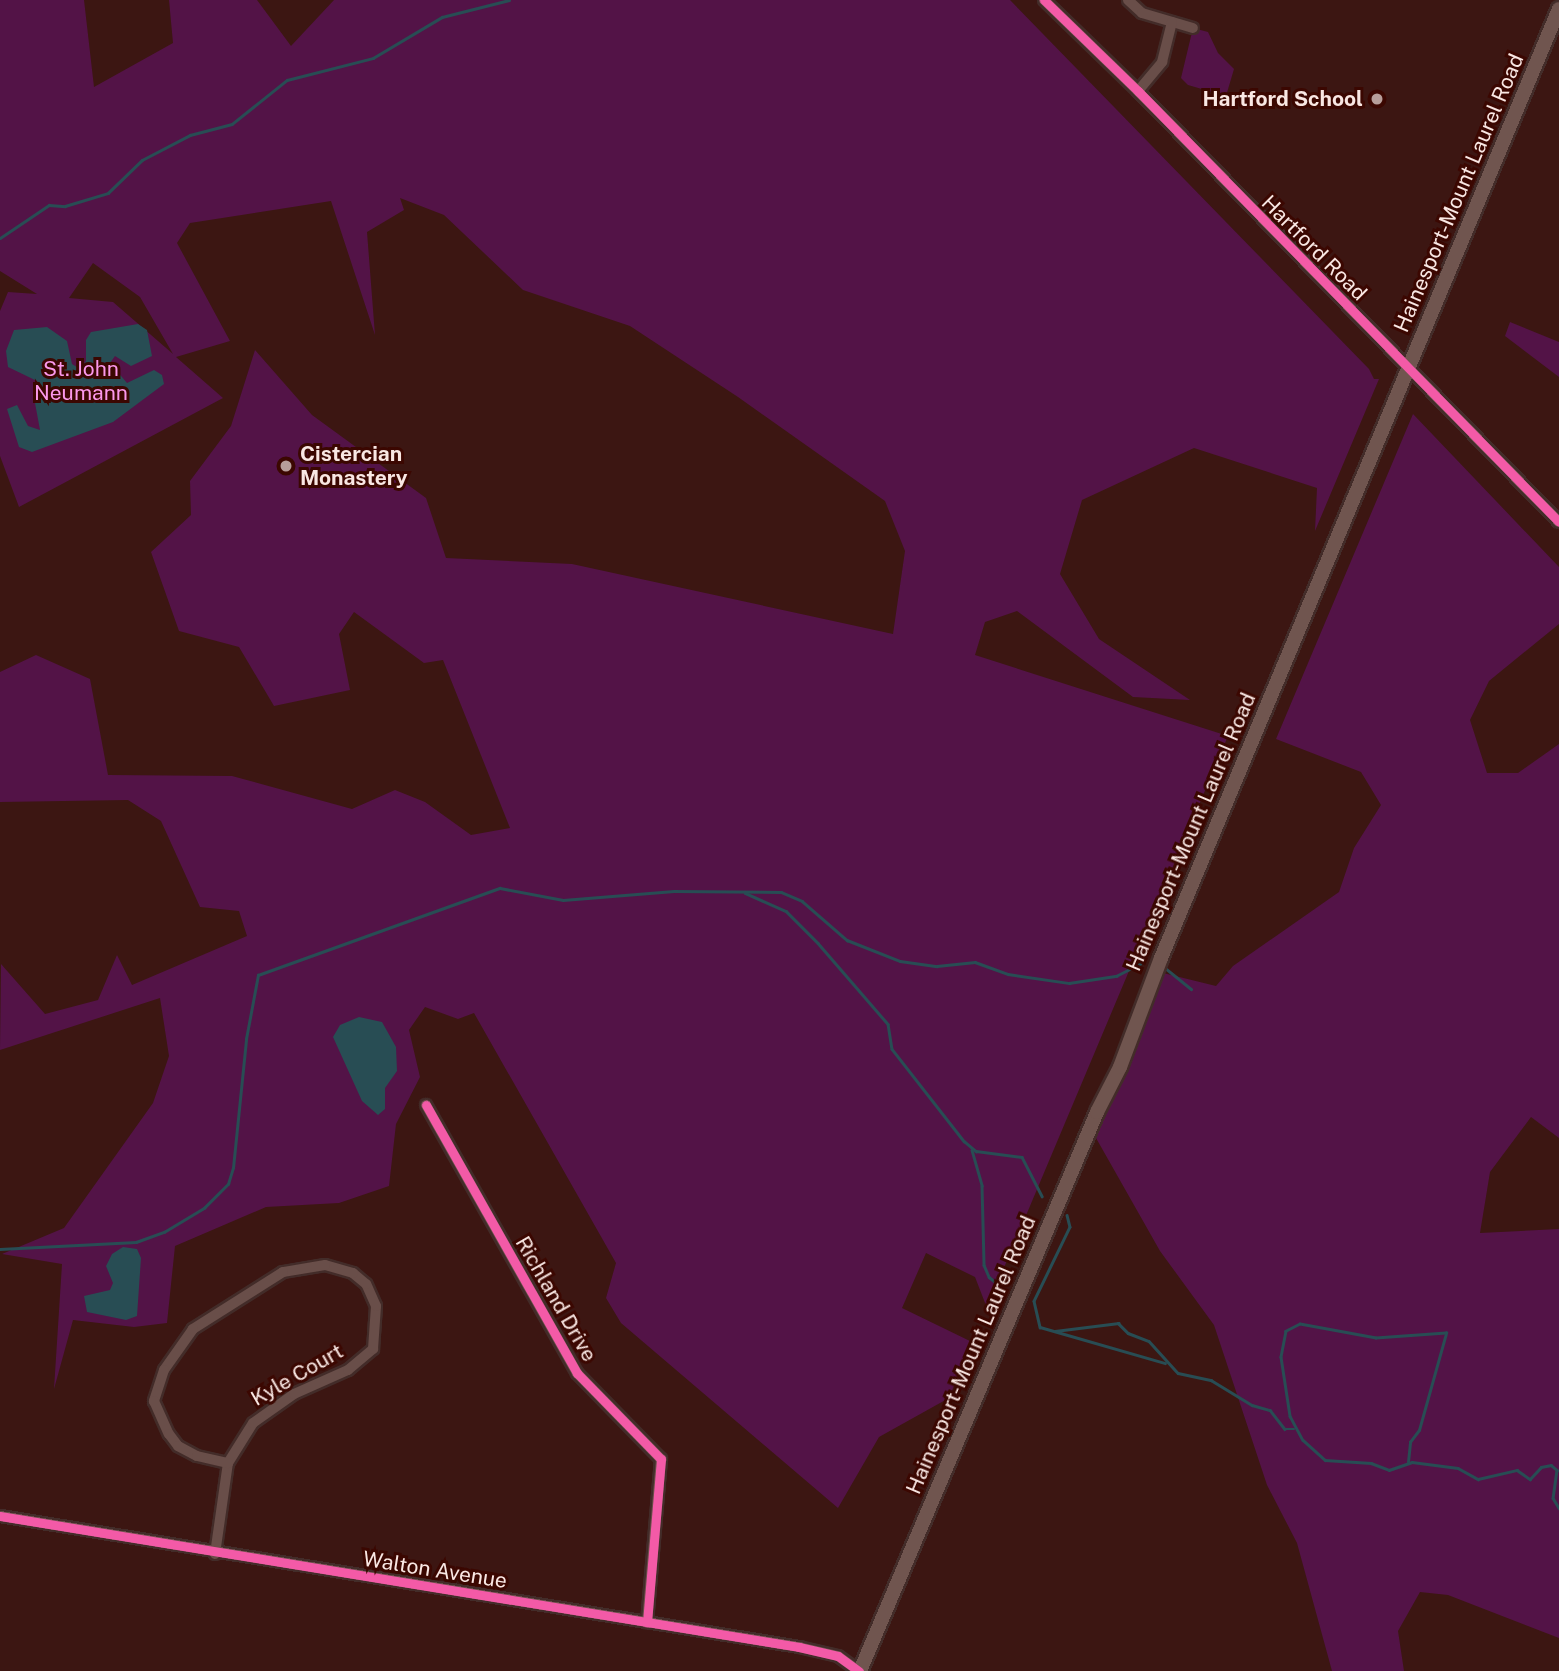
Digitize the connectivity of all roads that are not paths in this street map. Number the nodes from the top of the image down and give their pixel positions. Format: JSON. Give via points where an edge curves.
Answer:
{"nodes":[{"id":1,"x":1044,"y":0,"type":"edge"},
{"id":2,"x":1128,"y":0,"type":"edge"},
{"id":3,"x":1559,"y":9,"type":"edge"},
{"id":4,"x":1172,"y":22,"type":"junction"},
{"id":5,"x":1193,"y":28,"type":"dead end"},
{"id":6,"x":1138,"y":91,"type":"junction"},
{"id":7,"x":1407,"y":368,"type":"junction"},
{"id":8,"x":1559,"y":522,"type":"edge"},
{"id":9,"x":426,"y":1105,"type":"dead end"},
{"id":10,"x":228,"y":1462,"type":"junction"},
{"id":11,"x":0,"y":1516,"type":"edge"},
{"id":12,"x":215,"y":1554,"type":"junction"},
{"id":13,"x":647,"y":1622,"type":"junction"},
{"id":14,"x":860,"y":1671,"type":"edge"}],
"edges":[{"from":1,"to":6,"type":"street","name":"Hartford Road"},
{"from":2,"to":4,"type":"street","via":[[1142,13]]},
{"from":3,"to":7,"type":"main road","name":"Hainesport-Mount Laurel Road"},
{"from":4,"to":5,"type":"street"},
{"from":4,"to":6,"type":"street","via":[[1163,62]]},
{"from":6,"to":7,"type":"street","name":"Hartford Road"},
{"from":7,"to":8,"type":"street","name":"Hartford Road"},
{"from":7,"to":14,"type":"main road","name":"Hainesport-Mount Laurel Road","via":[[1120,1067]]},
{"from":9,"to":13,"type":"street","name":"Richland Drive","via":[[577,1373],[661,1459]]},
{"from":10,"to":10,"type":"street","name":"Kyle Court","via":[[253,1423],[294,1394],[348,1370],[373,1349],[376,1306],[366,1284],[353,1273],[325,1265],[283,1272],[192,1329],[164,1370],[154,1401],[169,1434],[178,1446],[197,1456]]},
{"from":10,"to":12,"type":"street","name":"Kyle Court"},
{"from":11,"to":12,"type":"street","name":"Walton Avenue"},
{"from":12,"to":13,"type":"street","name":"Walton Avenue"},
{"from":13,"to":14,"type":"street","name":"Walton Avenue","via":[[830,1654]]}]}
